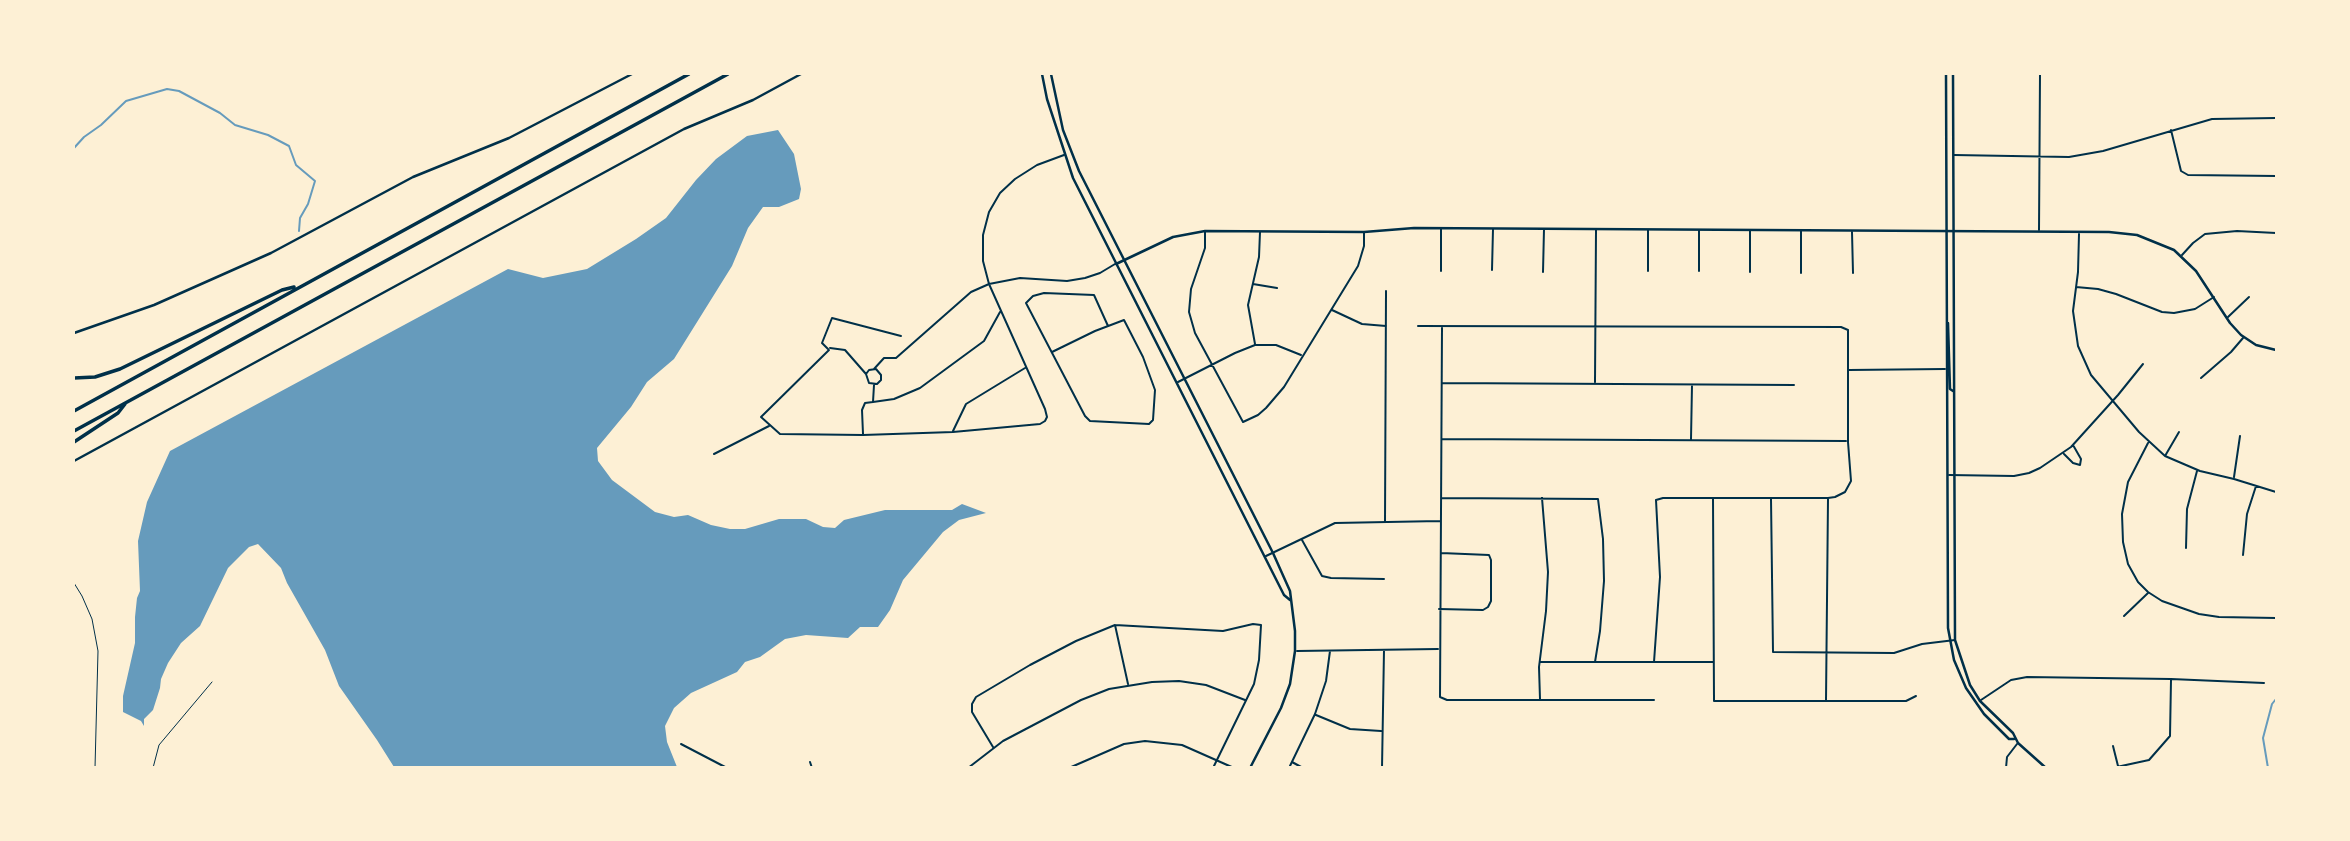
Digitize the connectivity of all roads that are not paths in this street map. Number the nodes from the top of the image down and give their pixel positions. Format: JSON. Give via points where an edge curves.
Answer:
{"nodes":[{"id":1,"x":632,"y":74,"type":"edge"},
{"id":2,"x":689,"y":74,"type":"edge"},
{"id":3,"x":728,"y":74,"type":"edge"},
{"id":4,"x":801,"y":74,"type":"edge"},
{"id":5,"x":1042,"y":74,"type":"edge"},
{"id":6,"x":1051,"y":74,"type":"edge"},
{"id":7,"x":1946,"y":74,"type":"edge"},
{"id":8,"x":1954,"y":74,"type":"edge"},
{"id":9,"x":2040,"y":74,"type":"edge"},
{"id":10,"x":2277,"y":118,"type":"edge"},
{"id":11,"x":2171,"y":130,"type":"junction"},
{"id":12,"x":1071,"y":153,"type":"junction"},
{"id":13,"x":1064,"y":155,"type":"junction"},
{"id":14,"x":1954,"y":155,"type":"junction"},
{"id":15,"x":2040,"y":157,"type":"junction"},
{"id":16,"x":2277,"y":176,"type":"edge"},
{"id":17,"x":1441,"y":228,"type":"junction"},
{"id":18,"x":1493,"y":228,"type":"junction"},
{"id":19,"x":1544,"y":228,"type":"junction"},
{"id":20,"x":1596,"y":229,"type":"junction"},
{"id":21,"x":1648,"y":229,"type":"junction"},
{"id":22,"x":1699,"y":229,"type":"junction"},
{"id":23,"x":1750,"y":229,"type":"junction"},
{"id":24,"x":1801,"y":229,"type":"junction"},
{"id":25,"x":1852,"y":230,"type":"junction"},
{"id":26,"x":1946,"y":230,"type":"junction"},
{"id":27,"x":1953,"y":230,"type":"junction"},
{"id":28,"x":1205,"y":231,"type":"junction"},
{"id":29,"x":1259,"y":231,"type":"junction"},
{"id":30,"x":2039,"y":231,"type":"junction"},
{"id":31,"x":1364,"y":232,"type":"junction"},
{"id":32,"x":2080,"y":233,"type":"junction"},
{"id":33,"x":2276,"y":233,"type":"edge"},
{"id":34,"x":2277,"y":244,"type":"edge"},
{"id":35,"x":2181,"y":256,"type":"junction"},
{"id":36,"x":1123,"y":261,"type":"junction"},
{"id":37,"x":1116,"y":264,"type":"junction"},
{"id":38,"x":1492,"y":270,"type":"dead end"},
{"id":39,"x":1441,"y":271,"type":"dead end"},
{"id":40,"x":1648,"y":271,"type":"dead end"},
{"id":41,"x":1699,"y":271,"type":"dead end"},
{"id":42,"x":1543,"y":272,"type":"dead end"},
{"id":43,"x":1750,"y":272,"type":"dead end"},
{"id":44,"x":1801,"y":273,"type":"dead end"},
{"id":45,"x":1853,"y":273,"type":"dead end"},
{"id":46,"x":989,"y":284,"type":"junction"},
{"id":47,"x":1252,"y":284,"type":"junction"},
{"id":48,"x":300,"y":285,"type":"junction"},
{"id":49,"x":2075,"y":286,"type":"junction"},
{"id":50,"x":1277,"y":288,"type":"dead end"},
{"id":51,"x":1386,"y":291,"type":"dead end"},
{"id":52,"x":2214,"y":297,"type":"junction"},
{"id":53,"x":2249,"y":297,"type":"dead end"},
{"id":54,"x":1331,"y":310,"type":"junction"},
{"id":55,"x":1001,"y":312,"type":"junction"},
{"id":56,"x":2227,"y":318,"type":"junction"},
{"id":57,"x":1946,"y":320,"type":"junction"},
{"id":58,"x":1108,"y":326,"type":"junction"},
{"id":59,"x":1387,"y":326,"type":"junction"},
{"id":60,"x":1418,"y":326,"type":"dead end"},
{"id":61,"x":1442,"y":326,"type":"junction"},
{"id":62,"x":1595,"y":326,"type":"junction"},
{"id":63,"x":74,"y":333,"type":"edge"},
{"id":64,"x":901,"y":336,"type":"dead end"},
{"id":65,"x":2244,"y":337,"type":"junction"},
{"id":66,"x":1255,"y":345,"type":"junction"},
{"id":67,"x":829,"y":350,"type":"junction"},
{"id":68,"x":2277,"y":350,"type":"edge"},
{"id":69,"x":1052,"y":352,"type":"junction"},
{"id":70,"x":1302,"y":356,"type":"junction"},
{"id":71,"x":2143,"y":364,"type":"dead end"},
{"id":72,"x":1212,"y":365,"type":"junction"},
{"id":73,"x":1026,"y":368,"type":"junction"},
{"id":74,"x":874,"y":369,"type":"junction"},
{"id":75,"x":1946,"y":369,"type":"junction"},
{"id":76,"x":1848,"y":370,"type":"junction"},
{"id":77,"x":866,"y":374,"type":"junction"},
{"id":78,"x":74,"y":378,"type":"edge"},
{"id":79,"x":2201,"y":378,"type":"dead end"},
{"id":80,"x":1184,"y":379,"type":"junction"},
{"id":81,"x":1178,"y":382,"type":"junction"},
{"id":82,"x":1441,"y":383,"type":"junction"},
{"id":83,"x":874,"y":384,"type":"junction"},
{"id":84,"x":1595,"y":384,"type":"junction"},
{"id":85,"x":1692,"y":384,"type":"junction"},
{"id":86,"x":1794,"y":385,"type":"dead end"},
{"id":87,"x":1954,"y":392,"type":"junction"},
{"id":88,"x":873,"y":401,"type":"junction"},
{"id":89,"x":2113,"y":401,"type":"junction"},
{"id":90,"x":127,"y":402,"type":"junction"},
{"id":91,"x":74,"y":411,"type":"edge"},
{"id":92,"x":770,"y":425,"type":"junction"},
{"id":93,"x":74,"y":431,"type":"edge"},
{"id":94,"x":953,"y":432,"type":"junction"},
{"id":95,"x":2179,"y":432,"type":"dead end"},
{"id":96,"x":863,"y":435,"type":"junction"},
{"id":97,"x":2240,"y":436,"type":"dead end"},
{"id":98,"x":1441,"y":439,"type":"junction"},
{"id":99,"x":1691,"y":440,"type":"junction"},
{"id":100,"x":74,"y":442,"type":"edge"},
{"id":101,"x":1848,"y":442,"type":"junction"},
{"id":102,"x":2149,"y":442,"type":"junction"},
{"id":103,"x":2073,"y":444,"type":"junction"},
{"id":104,"x":2063,"y":452,"type":"junction"},
{"id":105,"x":714,"y":454,"type":"dead end"},
{"id":106,"x":2165,"y":456,"type":"junction"},
{"id":107,"x":74,"y":461,"type":"edge"},
{"id":108,"x":2197,"y":470,"type":"junction"},
{"id":109,"x":1232,"y":471,"type":"junction"},
{"id":110,"x":1224,"y":475,"type":"junction"},
{"id":111,"x":1947,"y":475,"type":"junction"},
{"id":112,"x":1954,"y":475,"type":"junction"},
{"id":113,"x":2234,"y":479,"type":"junction"},
{"id":114,"x":2256,"y":485,"type":"junction"},
{"id":115,"x":2277,"y":492,"type":"edge"},
{"id":116,"x":1440,"y":498,"type":"junction"},
{"id":117,"x":1542,"y":498,"type":"junction"},
{"id":118,"x":1713,"y":498,"type":"junction"},
{"id":119,"x":1772,"y":498,"type":"junction"},
{"id":120,"x":1828,"y":498,"type":"junction"},
{"id":121,"x":1385,"y":521,"type":"junction"},
{"id":122,"x":1440,"y":521,"type":"junction"},
{"id":123,"x":1301,"y":539,"type":"junction"},
{"id":124,"x":2186,"y":548,"type":"dead end"},
{"id":125,"x":1273,"y":553,"type":"junction"},
{"id":126,"x":1440,"y":553,"type":"junction"},
{"id":127,"x":2243,"y":555,"type":"dead end"},
{"id":128,"x":1266,"y":556,"type":"junction"},
{"id":129,"x":1384,"y":579,"type":"dead end"},
{"id":130,"x":74,"y":583,"type":"edge"},
{"id":131,"x":2148,"y":592,"type":"junction"},
{"id":132,"x":1290,"y":600,"type":"junction"},
{"id":133,"x":1439,"y":609,"type":"junction"},
{"id":134,"x":2124,"y":617,"type":"dead end"},
{"id":135,"x":2277,"y":618,"type":"edge"},
{"id":136,"x":1115,"y":625,"type":"junction"},
{"id":137,"x":1955,"y":640,"type":"junction"},
{"id":138,"x":1950,"y":641,"type":"junction"},
{"id":139,"x":1384,"y":649,"type":"junction"},
{"id":140,"x":1439,"y":649,"type":"junction"},
{"id":141,"x":1295,"y":651,"type":"junction"},
{"id":142,"x":1330,"y":651,"type":"junction"},
{"id":143,"x":1827,"y":652,"type":"junction"},
{"id":144,"x":1540,"y":662,"type":"junction"},
{"id":145,"x":1595,"y":662,"type":"junction"},
{"id":146,"x":1654,"y":662,"type":"junction"},
{"id":147,"x":1714,"y":662,"type":"junction"},
{"id":148,"x":2171,"y":679,"type":"junction"},
{"id":149,"x":212,"y":682,"type":"dead end"},
{"id":150,"x":2264,"y":683,"type":"dead end"},
{"id":151,"x":1128,"y":685,"type":"junction"},
{"id":152,"x":1916,"y":696,"type":"dead end"},
{"id":153,"x":1540,"y":700,"type":"junction"},
{"id":154,"x":1654,"y":700,"type":"dead end"},
{"id":155,"x":1246,"y":701,"type":"junction"},
{"id":156,"x":1980,"y":701,"type":"junction"},
{"id":157,"x":1826,"y":702,"type":"junction"},
{"id":158,"x":1315,"y":714,"type":"junction"},
{"id":159,"x":1382,"y":731,"type":"junction"},
{"id":160,"x":2014,"y":739,"type":"junction"},
{"id":161,"x":2018,"y":743,"type":"junction"},
{"id":162,"x":681,"y":744,"type":"dead end"},
{"id":163,"x":2113,"y":746,"type":"dead end"},
{"id":164,"x":993,"y":747,"type":"junction"},
{"id":165,"x":1217,"y":759,"type":"junction"},
{"id":166,"x":1292,"y":761,"type":"junction"},
{"id":167,"x":810,"y":762,"type":"dead end"},
{"id":168,"x":2118,"y":766,"type":"junction"},
{"id":169,"x":95,"y":768,"type":"edge"},
{"id":170,"x":153,"y":768,"type":"edge"},
{"id":171,"x":727,"y":768,"type":"edge"},
{"id":172,"x":812,"y":768,"type":"edge"},
{"id":173,"x":968,"y":768,"type":"edge"},
{"id":174,"x":1069,"y":768,"type":"edge"},
{"id":175,"x":1213,"y":768,"type":"edge"},
{"id":176,"x":1234,"y":768,"type":"edge"},
{"id":177,"x":1250,"y":768,"type":"edge"},
{"id":178,"x":1289,"y":768,"type":"edge"},
{"id":179,"x":1303,"y":768,"type":"edge"},
{"id":180,"x":1382,"y":768,"type":"edge"},
{"id":181,"x":2006,"y":768,"type":"edge"},
{"id":182,"x":2046,"y":768,"type":"edge"},
{"id":183,"x":2112,"y":768,"type":"edge"}],
"edges":[{"from":1,"to":63,"type":"main road","via":[[509,138],[413,177],[271,253],[154,305]]},
{"from":2,"to":48,"type":"highway"},
{"from":3,"to":90,"type":"highway"},
{"from":4,"to":107,"type":"main road","via":[[672,135]]},
{"from":5,"to":13,"type":"main road"},
{"from":6,"to":12,"type":"main road"},
{"from":7,"to":26,"type":"main road"},
{"from":8,"to":14,"type":"main road"},
{"from":9,"to":15,"type":"street"},
{"from":10,"to":11,"type":"street","via":[[2212,119]]},
{"from":11,"to":15,"type":"street","via":[[2087,154]]},
{"from":11,"to":16,"type":"street","via":[[2181,171],[2188,175]]},
{"from":12,"to":13,"type":"main road"},
{"from":12,"to":36,"type":"main road"},
{"from":13,"to":37,"type":"main road"},
{"from":13,"to":46,"type":"street","via":[[1037,165],[1000,193],[983,235],[982,261]]},
{"from":14,"to":15,"type":"street"},
{"from":14,"to":27,"type":"main road"},
{"from":15,"to":30,"type":"street"},
{"from":17,"to":18,"type":"main road"},
{"from":17,"to":31,"type":"main road"},
{"from":17,"to":39,"type":"street"},
{"from":18,"to":19,"type":"main road"},
{"from":18,"to":38,"type":"street"},
{"from":19,"to":20,"type":"main road"},
{"from":19,"to":42,"type":"street"},
{"from":20,"to":21,"type":"main road"},
{"from":20,"to":62,"type":"street"},
{"from":21,"to":22,"type":"main road"},
{"from":21,"to":40,"type":"street"},
{"from":22,"to":23,"type":"main road"},
{"from":22,"to":41,"type":"street"},
{"from":23,"to":24,"type":"main road"},
{"from":23,"to":43,"type":"street"},
{"from":24,"to":25,"type":"main road"},
{"from":24,"to":44,"type":"street"},
{"from":25,"to":26,"type":"main road"},
{"from":25,"to":45,"type":"street"},
{"from":26,"to":27,"type":"main road"},
{"from":26,"to":57,"type":"main road"},
{"from":27,"to":30,"type":"main road"},
{"from":27,"to":87,"type":"main road"},
{"from":28,"to":29,"type":"main road"},
{"from":28,"to":36,"type":"main road","via":[[1172,237]]},
{"from":28,"to":72,"type":"street","via":[[1189,312]]},
{"from":29,"to":31,"type":"main road"},
{"from":29,"to":47,"type":"street"},
{"from":30,"to":32,"type":"main road"},
{"from":31,"to":54,"type":"street","via":[[1362,256]]},
{"from":32,"to":35,"type":"main road","via":[[2137,235]]},
{"from":32,"to":49,"type":"street"},
{"from":33,"to":34,"type":"street"},
{"from":33,"to":35,"type":"street","via":[[2205,234]]},
{"from":35,"to":52,"type":"main road"},
{"from":36,"to":37,"type":"main road"},
{"from":36,"to":80,"type":"main road"},
{"from":37,"to":46,"type":"street","via":[[1067,281],[1020,278]]},
{"from":37,"to":81,"type":"main road"},
{"from":46,"to":55,"type":"street"},
{"from":46,"to":74,"type":"street","via":[[971,292],[896,359],[884,358]]},
{"from":47,"to":50,"type":"street"},
{"from":47,"to":66,"type":"street","via":[[1248,305]]},
{"from":48,"to":78,"type":"highway","via":[[120,369]]},
{"from":48,"to":91,"type":"highway"},
{"from":49,"to":52,"type":"street","via":[[2107,291],[2174,313],[2195,309]]},
{"from":49,"to":89,"type":"street","via":[[2078,346],[2087,368]]},
{"from":51,"to":59,"type":"street"},
{"from":52,"to":56,"type":"main road"},
{"from":53,"to":56,"type":"street"},
{"from":54,"to":59,"type":"street","via":[[1362,324]]},
{"from":54,"to":70,"type":"street"},
{"from":55,"to":73,"type":"street"},
{"from":55,"to":88,"type":"street","via":[[984,341],[920,388],[894,399]]},
{"from":56,"to":65,"type":"main road"},
{"from":57,"to":75,"type":"main road"},
{"from":57,"to":87,"type":"main road","via":[[1950,326],[1950,389]]},
{"from":58,"to":69,"type":"street"},
{"from":58,"to":69,"type":"street","via":[[1094,295],[1033,296],[1026,303]]},
{"from":58,"to":69,"type":"street","via":[[1124,320],[1143,356],[1155,390],[1149,424],[1090,421]]},
{"from":59,"to":121,"type":"street"},
{"from":60,"to":61,"type":"street"},
{"from":61,"to":62,"type":"street"},
{"from":61,"to":82,"type":"street"},
{"from":62,"to":76,"type":"street","via":[[1841,327],[1848,330]]},
{"from":62,"to":84,"type":"street"},
{"from":64,"to":67,"type":"street","via":[[832,318],[822,343]]},
{"from":65,"to":68,"type":"main road"},
{"from":65,"to":79,"type":"street"},
{"from":66,"to":70,"type":"street","via":[[1276,345]]},
{"from":66,"to":72,"type":"street"},
{"from":67,"to":77,"type":"street","via":[[845,350]]},
{"from":67,"to":92,"type":"street","via":[[761,417]]},
{"from":70,"to":72,"type":"street","via":[[1275,400],[1242,422]]},
{"from":71,"to":89,"type":"street"},
{"from":72,"to":80,"type":"street"},
{"from":73,"to":94,"type":"street","via":[[966,404]]},
{"from":73,"to":94,"type":"street","via":[[1045,409],[1045,421]]},
{"from":74,"to":77,"type":"street"},
{"from":74,"to":83,"type":"street","via":[[881,375]]},
{"from":75,"to":76,"type":"street"},
{"from":75,"to":111,"type":"main road"},
{"from":76,"to":101,"type":"street"},
{"from":77,"to":83,"type":"street","via":[[867,382]]},
{"from":80,"to":81,"type":"street"},
{"from":80,"to":109,"type":"main road"},
{"from":81,"to":110,"type":"main road"},
{"from":82,"to":84,"type":"street"},
{"from":82,"to":98,"type":"street"},
{"from":83,"to":88,"type":"street"},
{"from":84,"to":85,"type":"street"},
{"from":85,"to":86,"type":"street"},
{"from":85,"to":99,"type":"street"},
{"from":87,"to":112,"type":"main road"},
{"from":88,"to":96,"type":"street","via":[[865,403],[862,410]]},
{"from":89,"to":102,"type":"street"},
{"from":89,"to":103,"type":"street"},
{"from":90,"to":93,"type":"highway"},
{"from":90,"to":100,"type":"highway"},
{"from":92,"to":96,"type":"street","via":[[780,434]]},
{"from":92,"to":105,"type":"street"},
{"from":94,"to":96,"type":"street"},
{"from":95,"to":106,"type":"street"},
{"from":97,"to":113,"type":"street"},
{"from":98,"to":99,"type":"street"},
{"from":98,"to":116,"type":"street"},
{"from":99,"to":101,"type":"street"},
{"from":101,"to":120,"type":"street","via":[[1851,481],[1845,492]]},
{"from":102,"to":106,"type":"street"},
{"from":102,"to":131,"type":"street","via":[[2128,482],[2122,514],[2128,564]]},
{"from":103,"to":104,"type":"street"},
{"from":103,"to":104,"type":"street","via":[[2080,466]]},
{"from":104,"to":112,"type":"street","via":[[2022,475]]},
{"from":106,"to":108,"type":"street"},
{"from":108,"to":113,"type":"street"},
{"from":108,"to":124,"type":"street","via":[[2187,509]]},
{"from":109,"to":110,"type":"street"},
{"from":109,"to":125,"type":"main road"},
{"from":110,"to":128,"type":"main road"},
{"from":111,"to":112,"type":"street"},
{"from":111,"to":138,"type":"main road"},
{"from":112,"to":137,"type":"main road"},
{"from":113,"to":114,"type":"street"},
{"from":114,"to":115,"type":"street"},
{"from":114,"to":127,"type":"street","via":[[2247,514]]},
{"from":116,"to":117,"type":"street"},
{"from":116,"to":122,"type":"street"},
{"from":117,"to":144,"type":"street","via":[[1548,572]]},
{"from":117,"to":145,"type":"street","via":[[1598,499],[1604,581]]},
{"from":118,"to":119,"type":"street"},
{"from":118,"to":146,"type":"street","via":[[1657,499],[1660,577]]},
{"from":118,"to":147,"type":"street"},
{"from":119,"to":120,"type":"street"},
{"from":119,"to":143,"type":"street","via":[[1773,652]]},
{"from":120,"to":143,"type":"street"},
{"from":121,"to":122,"type":"street"},
{"from":121,"to":123,"type":"street","via":[[1335,523]]},
{"from":122,"to":126,"type":"street"},
{"from":123,"to":125,"type":"street"},
{"from":123,"to":129,"type":"street","via":[[1322,576]]},
{"from":125,"to":128,"type":"street"},
{"from":125,"to":132,"type":"main road"},
{"from":126,"to":133,"type":"street"},
{"from":126,"to":133,"type":"street","via":[[1486,554],[1491,559],[1491,601],[1483,610]]},
{"from":128,"to":132,"type":"main road"},
{"from":130,"to":169,"type":"lane","via":[[92,619],[98,651]]},
{"from":131,"to":134,"type":"street"},
{"from":131,"to":135,"type":"street","via":[[2199,614]]},
{"from":132,"to":141,"type":"main road"},
{"from":133,"to":140,"type":"street"},
{"from":136,"to":151,"type":"street"},
{"from":136,"to":155,"type":"street","via":[[1223,631],[1261,625],[1256,676]]},
{"from":136,"to":164,"type":"street","via":[[1030,665],[976,697],[972,712]]},
{"from":137,"to":138,"type":"street"},
{"from":137,"to":156,"type":"main road"},
{"from":138,"to":143,"type":"street","via":[[1894,653]]},
{"from":138,"to":160,"type":"main road","via":[[1960,675],[1976,704]]},
{"from":139,"to":140,"type":"street"},
{"from":139,"to":142,"type":"street"},
{"from":139,"to":159,"type":"street"},
{"from":140,"to":153,"type":"street","via":[[1440,697]]},
{"from":141,"to":142,"type":"street"},
{"from":141,"to":177,"type":"main road","via":[[1281,708]]},
{"from":142,"to":158,"type":"street"},
{"from":143,"to":157,"type":"street"},
{"from":144,"to":145,"type":"street"},
{"from":144,"to":153,"type":"street"},
{"from":145,"to":146,"type":"street"},
{"from":146,"to":147,"type":"street"},
{"from":147,"to":157,"type":"street","via":[[1714,701]]},
{"from":148,"to":150,"type":"street"},
{"from":148,"to":156,"type":"street","via":[[2019,678]]},
{"from":148,"to":168,"type":"street","via":[[2170,736],[2149,760]]},
{"from":149,"to":170,"type":"lane","via":[[159,745]]},
{"from":151,"to":155,"type":"street","via":[[1165,680],[1195,683]]},
{"from":151,"to":164,"type":"street","via":[[1096,693]]},
{"from":152,"to":157,"type":"street","via":[[1906,701]]},
{"from":153,"to":154,"type":"street"},
{"from":155,"to":165,"type":"street"},
{"from":156,"to":160,"type":"main road"},
{"from":158,"to":159,"type":"street","via":[[1350,729]]},
{"from":158,"to":166,"type":"street"},
{"from":159,"to":180,"type":"street"},
{"from":160,"to":161,"type":"main road"},
{"from":161,"to":181,"type":"street","via":[[2007,757]]},
{"from":161,"to":182,"type":"main road"},
{"from":162,"to":171,"type":"street"},
{"from":163,"to":168,"type":"street"},
{"from":164,"to":173,"type":"street"},
{"from":165,"to":174,"type":"street","via":[[1182,745],[1145,741],[1124,744]]},
{"from":165,"to":175,"type":"street"},
{"from":165,"to":176,"type":"street"},
{"from":166,"to":178,"type":"street"},
{"from":166,"to":179,"type":"street"},
{"from":167,"to":172,"type":"street"},
{"from":168,"to":183,"type":"street"}]}
